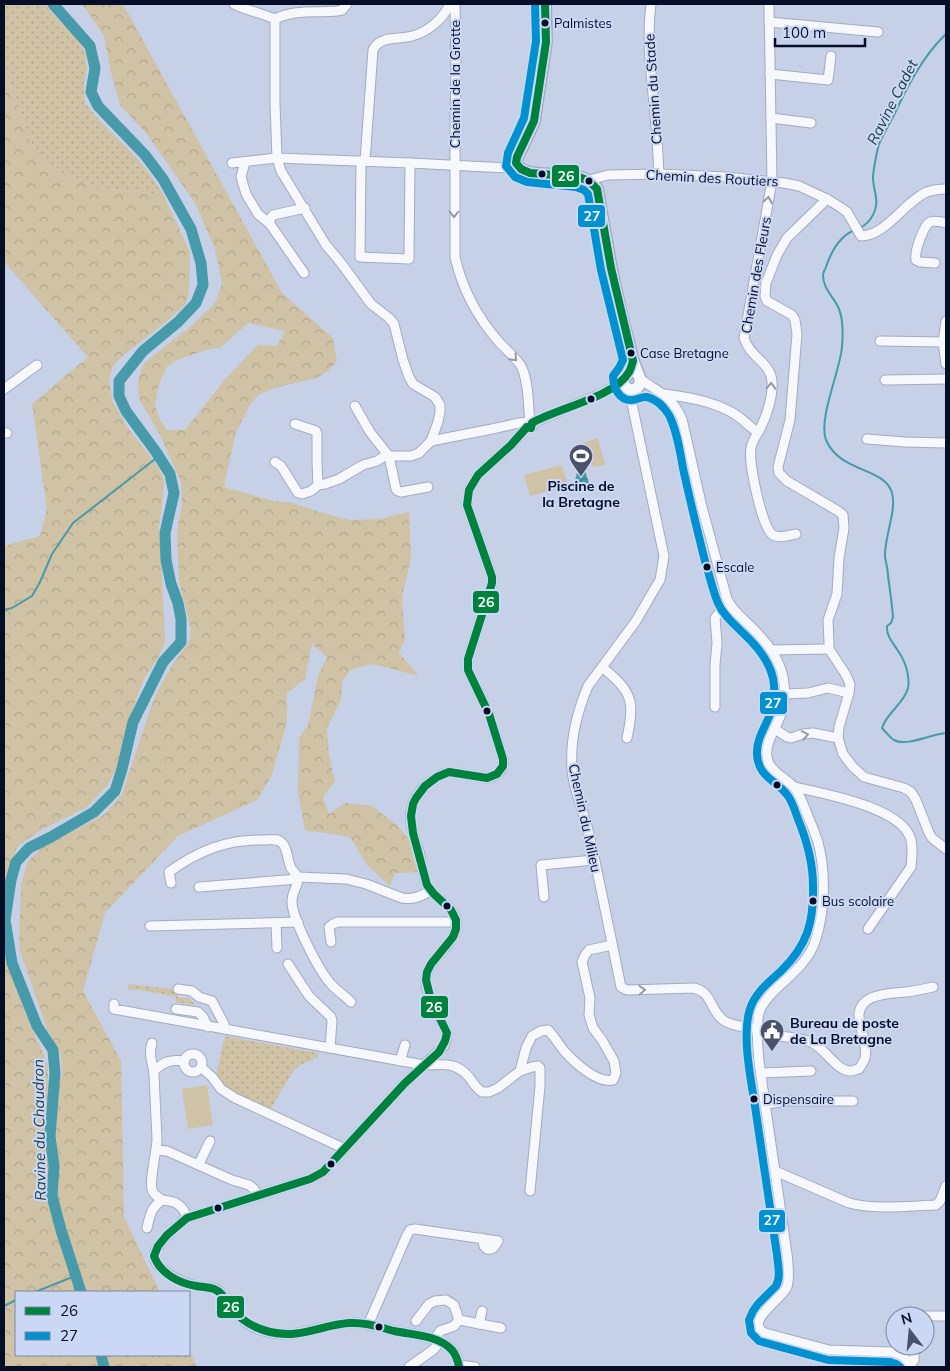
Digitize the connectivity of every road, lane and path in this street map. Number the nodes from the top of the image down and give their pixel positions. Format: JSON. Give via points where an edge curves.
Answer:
{"nodes":[{"id":1,"x":234,"y":4,"type":"edge"},
{"id":2,"x":347,"y":4,"type":"edge"},
{"id":3,"x":450,"y":4,"type":"edge"},
{"id":4,"x":455,"y":4,"type":"edge"},
{"id":5,"x":545,"y":4,"type":"edge"},
{"id":6,"x":651,"y":4,"type":"edge"},
{"id":7,"x":769,"y":4,"type":"edge"},
{"id":8,"x":275,"y":19,"type":"junction"},
{"id":9,"x":769,"y":22,"type":"junction"},
{"id":10,"x":878,"y":32,"type":"dead end"},
{"id":11,"x":831,"y":56,"type":"dead end"},
{"id":12,"x":770,"y":74,"type":"junction"},
{"id":13,"x":771,"y":118,"type":"junction"},
{"id":14,"x":811,"y":123,"type":"dead end"},
{"id":15,"x":278,"y":158,"type":"junction"},
{"id":16,"x":363,"y":161,"type":"junction"},
{"id":17,"x":245,"y":162,"type":"junction"},
{"id":18,"x":232,"y":163,"type":"dead end"},
{"id":19,"x":410,"y":163,"type":"junction"},
{"id":20,"x":455,"y":165,"type":"junction"},
{"id":21,"x":517,"y":167,"type":"junction"},
{"id":22,"x":659,"y":174,"type":"junction"},
{"id":23,"x":589,"y":180,"type":"junction"},
{"id":24,"x":772,"y":181,"type":"junction"},
{"id":25,"x":946,"y":189,"type":"edge"},
{"id":26,"x":827,"y":198,"type":"junction"},
{"id":27,"x":304,"y":208,"type":"junction"},
{"id":28,"x":946,"y":223,"type":"edge"},
{"id":29,"x":270,"y":224,"type":"junction"},
{"id":30,"x":935,"y":263,"type":"dead end"},
{"id":31,"x":304,"y":273,"type":"dead end"},
{"id":32,"x":946,"y":321,"type":"edge"},
{"id":33,"x":880,"y":341,"type":"dead end"},
{"id":34,"x":943,"y":342,"type":"junction"},
{"id":35,"x":946,"y":364,"type":"edge"},
{"id":36,"x":37,"y":365,"type":"dead end"},
{"id":37,"x":946,"y":379,"type":"edge"},
{"id":38,"x":884,"y":380,"type":"dead end"},
{"id":39,"x":632,"y":384,"type":"junction"},
{"id":40,"x":4,"y":389,"type":"edge"},
{"id":41,"x":664,"y":394,"type":"junction"},
{"id":42,"x":356,"y":406,"type":"dead end"},
{"id":43,"x":295,"y":424,"type":"dead end"},
{"id":44,"x":529,"y":424,"type":"junction"},
{"id":45,"x":758,"y":432,"type":"junction"},
{"id":46,"x":866,"y":439,"type":"dead end"},
{"id":47,"x":431,"y":440,"type":"junction"},
{"id":48,"x":946,"y":443,"type":"edge"},
{"id":49,"x":390,"y":456,"type":"junction"},
{"id":50,"x":275,"y":462,"type":"dead end"},
{"id":51,"x":318,"y":485,"type":"junction"},
{"id":52,"x":428,"y":487,"type":"dead end"},
{"id":53,"x":796,"y":534,"type":"dead end"},
{"id":54,"x":731,"y":607,"type":"junction"},
{"id":55,"x":829,"y":649,"type":"junction"},
{"id":56,"x":771,"y":650,"type":"junction"},
{"id":57,"x":602,"y":667,"type":"junction"},
{"id":58,"x":849,"y":693,"type":"junction"},
{"id":59,"x":785,"y":694,"type":"junction"},
{"id":60,"x":714,"y":707,"type":"dead end"},
{"id":61,"x":775,"y":729,"type":"junction"},
{"id":62,"x":627,"y":738,"type":"dead end"},
{"id":63,"x":838,"y":738,"type":"junction"},
{"id":64,"x":795,"y":787,"type":"junction"},
{"id":65,"x":946,"y":849,"type":"edge"},
{"id":66,"x":594,"y":860,"type":"junction"},
{"id":67,"x":298,"y":878,"type":"junction"},
{"id":68,"x":171,"y":883,"type":"dead end"},
{"id":69,"x":199,"y":887,"type":"dead end"},
{"id":70,"x":431,"y":891,"type":"junction"},
{"id":71,"x":544,"y":897,"type":"dead end"},
{"id":72,"x":298,"y":922,"type":"junction"},
{"id":73,"x":456,"y":922,"type":"junction"},
{"id":74,"x":276,"y":923,"type":"junction"},
{"id":75,"x":150,"y":926,"type":"dead end"},
{"id":76,"x":868,"y":929,"type":"dead end"},
{"id":77,"x":331,"y":942,"type":"dead end"},
{"id":78,"x":612,"y":945,"type":"junction"},
{"id":79,"x":277,"y":948,"type":"dead end"},
{"id":80,"x":288,"y":971,"type":"dead end"},
{"id":81,"x":933,"y":987,"type":"dead end"},
{"id":82,"x":178,"y":989,"type":"dead end"},
{"id":83,"x":352,"y":1002,"type":"dead end"},
{"id":84,"x":114,"y":1004,"type":"dead end"},
{"id":85,"x":176,"y":1009,"type":"dead end"},
{"id":86,"x":208,"y":1027,"type":"junction"},
{"id":87,"x":225,"y":1029,"type":"junction"},
{"id":88,"x":757,"y":1031,"type":"junction"},
{"id":89,"x":152,"y":1043,"type":"dead end"},
{"id":90,"x":405,"y":1045,"type":"dead end"},
{"id":91,"x":330,"y":1048,"type":"junction"},
{"id":92,"x":400,"y":1061,"type":"junction"},
{"id":93,"x":424,"y":1065,"type":"junction"},
{"id":94,"x":154,"y":1071,"type":"junction"},
{"id":95,"x":520,"y":1071,"type":"junction"},
{"id":96,"x":811,"y":1071,"type":"dead end"},
{"id":97,"x":760,"y":1073,"type":"junction"},
{"id":98,"x":853,"y":1102,"type":"dead end"},
{"id":99,"x":765,"y":1104,"type":"junction"},
{"id":100,"x":210,"y":1141,"type":"dead end"},
{"id":101,"x":345,"y":1149,"type":"junction"},
{"id":102,"x":157,"y":1150,"type":"junction"},
{"id":103,"x":199,"y":1164,"type":"junction"},
{"id":104,"x":775,"y":1171,"type":"junction"},
{"id":105,"x":946,"y":1186,"type":"edge"},
{"id":106,"x":530,"y":1190,"type":"dead end"},
{"id":107,"x":257,"y":1195,"type":"junction"},
{"id":108,"x":162,"y":1200,"type":"junction"},
{"id":109,"x":936,"y":1205,"type":"junction"},
{"id":110,"x":946,"y":1205,"type":"edge"},
{"id":111,"x":186,"y":1214,"type":"junction"},
{"id":112,"x":147,"y":1228,"type":"dead end"},
{"id":113,"x":482,"y":1238,"type":"dead end"},
{"id":114,"x":482,"y":1311,"type":"dead end"},
{"id":115,"x":458,"y":1320,"type":"junction"},
{"id":116,"x":416,"y":1321,"type":"dead end"},
{"id":117,"x":479,"y":1324,"type":"junction"},
{"id":118,"x":368,"y":1325,"type":"junction"},
{"id":119,"x":501,"y":1328,"type":"dead end"},
{"id":120,"x":437,"y":1340,"type":"junction"},
{"id":121,"x":459,"y":1366,"type":"edge"},
{"id":122,"x":911,"y":1366,"type":"edge"},
{"id":123,"x":409,"y":1367,"type":"edge"},
{"id":124,"x":475,"y":1367,"type":"edge"}],
"edges":[{"from":1,"to":8,"type":"street"},
{"from":2,"to":8,"type":"street","via":[[342,10],[298,12]]},
{"from":3,"to":16,"type":"street","via":[[446,13],[425,31],[383,40],[375,45]]},
{"from":4,"to":20,"type":"street","name":"Chemin de la Grotte"},
{"from":5,"to":21,"type":"main road","via":[[546,42],[540,88],[534,121],[516,157]]},
{"from":6,"to":22,"type":"street","name":"Chemin du Stade","via":[[649,60]]},
{"from":7,"to":9,"type":"street","name":"Chemin des Fleurs"},
{"from":8,"to":15,"type":"street"},
{"from":9,"to":10,"type":"street"},
{"from":9,"to":12,"type":"street","name":"Chemin des Fleurs"},
{"from":11,"to":12,"type":"street","via":[[828,80]]},
{"from":12,"to":13,"type":"street","name":"Chemin des Fleurs"},
{"from":13,"to":14,"type":"street"},
{"from":13,"to":24,"type":"street","name":"Chemin des Fleurs"},
{"from":15,"to":16,"type":"street"},
{"from":15,"to":17,"type":"street"},
{"from":15,"to":27,"type":"street","via":[[281,171]]},
{"from":16,"to":19,"type":"street"},
{"from":16,"to":19,"type":"street","via":[[360,257],[408,259]]},
{"from":17,"to":18,"type":"street"},
{"from":17,"to":29,"type":"street","via":[[240,177],[246,194],[258,214]]},
{"from":19,"to":20,"type":"street"},
{"from":20,"to":21,"type":"street","name":"Chemin de la Grotte"},
{"from":20,"to":44,"type":"street","name":"Chemin de la Grotte","one_way":true,"via":[[455,257],[458,273],[479,317],[522,367],[529,397]]},
{"from":21,"to":23,"type":"main road","via":[[527,172],[570,175]]},
{"from":22,"to":23,"type":"street","name":"Chemin des Routiers","via":[[608,175]]},
{"from":22,"to":24,"type":"street","name":"Chemin des Routiers"},
{"from":23,"to":39,"type":"main road","via":[[598,193],[611,268],[633,361]]},
{"from":24,"to":26,"type":"street","name":"Chemin des Routiers","via":[[800,186]]},
{"from":45,"to":24,"type":"street","name":"Chemin des Fleurs","one_way":true,"via":[[769,401],[772,378],[768,369],[746,346],[744,338]]},
{"from":25,"to":26,"type":"street","name":"Chemin des Routiers","via":[[926,192],[890,222],[864,236],[847,212]]},
{"from":26,"to":55,"type":"street","via":[[787,238],[766,283],[765,296],[767,301],[792,315],[797,334],[790,420],[779,458],[779,473],[838,511],[844,520],[837,594],[828,620]]},
{"from":27,"to":29,"type":"street","via":[[274,215]]},
{"from":27,"to":47,"type":"street","via":[[326,245],[363,294],[394,324],[413,384],[436,397],[440,412]]},
{"from":28,"to":30,"type":"street","via":[[934,221],[927,225],[915,255],[920,262]]},
{"from":29,"to":31,"type":"street"},
{"from":32,"to":34,"type":"street"},
{"from":33,"to":34,"type":"street"},
{"from":34,"to":35,"type":"street"},
{"from":36,"to":40,"type":"street"},
{"from":37,"to":38,"type":"street"},
{"from":39,"to":41,"type":"street"},
{"from":39,"to":44,"type":"street","via":[[613,387]]},
{"from":39,"to":57,"type":"street","name":"Chemin du Milieu","via":[[664,556],[660,580],[636,621]]},
{"from":41,"to":45,"type":"street","via":[[731,411]]},
{"from":41,"to":54,"type":"street","via":[[682,419],[702,507]]},
{"from":42,"to":49,"type":"street","via":[[370,432]]},
{"from":43,"to":51,"type":"street","via":[[318,434]]},
{"from":44,"to":47,"type":"street","via":[[519,423]]},
{"from":44,"to":70,"type":"street","via":[[478,475],[468,490],[467,505],[492,583],[468,659],[468,670],[489,714],[504,766],[487,778],[447,772],[427,784],[418,795],[411,809],[411,822]]},
{"from":45,"to":53,"type":"street","name":"Chemin des Fleurs","via":[[751,449],[751,463],[767,529],[781,537]]},
{"from":46,"to":48,"type":"street"},
{"from":47,"to":49,"type":"street","via":[[411,456]]},
{"from":49,"to":51,"type":"street"},
{"from":49,"to":52,"type":"street","via":[[398,491]]},
{"from":50,"to":51,"type":"street","via":[[298,493],[311,491]]},
{"from":54,"to":56,"type":"street"},
{"from":54,"to":60,"type":"street","via":[[715,618]]},
{"from":55,"to":56,"type":"street"},
{"from":55,"to":58,"type":"street","via":[[846,675]]},
{"from":56,"to":59,"type":"street","via":[[783,677]]},
{"from":57,"to":62,"type":"street","via":[[627,692],[632,715]]},
{"from":57,"to":66,"type":"street","name":"Chemin du Milieu","via":[[588,686],[581,705],[572,750],[576,789]]},
{"from":58,"to":59,"type":"street","via":[[828,688]]},
{"from":58,"to":63,"type":"street"},
{"from":59,"to":61,"type":"street"},
{"from":61,"to":63,"type":"street","one_way":true,"via":[[791,738],[814,733]]},
{"from":61,"to":64,"type":"street","via":[[767,746],[768,762]]},
{"from":63,"to":65,"type":"street","via":[[843,754],[864,777],[911,792],[928,833]]},
{"from":64,"to":76,"type":"street","via":[[883,812],[906,830],[911,839],[911,867]]},
{"from":64,"to":88,"type":"street","via":[[822,860],[821,919],[806,958],[760,1009]]},
{"from":66,"to":71,"type":"street","via":[[541,865]]},
{"from":66,"to":78,"type":"street","name":"Chemin du Milieu"},
{"from":67,"to":68,"type":"street","via":[[291,868],[284,844],[279,840],[257,840],[210,848],[169,872]]},
{"from":67,"to":69,"type":"street"},
{"from":67,"to":70,"type":"street","via":[[346,879],[408,899]]},
{"from":67,"to":72,"type":"street","via":[[292,902]]},
{"from":70,"to":73,"type":"street","via":[[449,908]]},
{"from":72,"to":74,"type":"street"},
{"from":72,"to":83,"type":"street","via":[[324,975]]},
{"from":73,"to":77,"type":"street","via":[[338,922],[329,927]]},
{"from":73,"to":93,"type":"street","via":[[452,937],[427,974],[430,996],[446,1040]]},
{"from":74,"to":75,"type":"street"},
{"from":74,"to":79,"type":"street"},
{"from":78,"to":88,"type":"street","name":"Chemin du Milieu","one_way":true,"via":[[624,990],[701,990],[724,1021]]},
{"from":78,"to":95,"type":"street","via":[[589,950],[582,962],[591,1021],[614,1061],[616,1073],[613,1080],[607,1082],[591,1074],[565,1052],[548,1030],[532,1036]]},
{"from":80,"to":91,"type":"street","via":[[331,1017]]},
{"from":81,"to":88,"type":"street","name":"Chemin du Milieu","via":[[882,995],[872,998],[859,1009],[865,1058],[859,1068],[851,1071],[840,1067],[812,1042]]},
{"from":82,"to":87,"type":"street","via":[[192,991],[212,1001]]},
{"from":84,"to":86,"type":"street","via":[[114,1009]]},
{"from":85,"to":86,"type":"street","via":[[198,1012]]},
{"from":86,"to":87,"type":"street"},
{"from":87,"to":91,"type":"street"},
{"from":88,"to":97,"type":"street"},
{"from":89,"to":94,"type":"street","via":[[150,1056]]},
{"from":90,"to":92,"type":"street"},
{"from":91,"to":92,"type":"street"},
{"from":92,"to":93,"type":"street"},
{"from":93,"to":95,"type":"street","via":[[452,1065],[462,1070],[482,1092],[498,1088]]},
{"from":93,"to":101,"type":"street"},
{"from":94,"to":101,"type":"street","via":[[163,1063],[184,1061],[194,1054],[201,1059],[201,1068],[221,1089],[235,1098]]},
{"from":94,"to":102,"type":"street"},
{"from":95,"to":106,"type":"street","via":[[532,1066],[540,1068]]},
{"from":96,"to":97,"type":"street"},
{"from":97,"to":99,"type":"street"},
{"from":98,"to":99,"type":"street"},
{"from":99,"to":104,"type":"street"},
{"from":100,"to":103,"type":"street"},
{"from":101,"to":107,"type":"street","via":[[318,1176]]},
{"from":102,"to":103,"type":"street","via":[[168,1151]]},
{"from":102,"to":108,"type":"street","via":[[151,1184],[152,1190]]},
{"from":103,"to":107,"type":"street","via":[[249,1185]]},
{"from":104,"to":109,"type":"street","via":[[858,1205]]},
{"from":104,"to":122,"type":"street","via":[[788,1254],[788,1285],[758,1320],[760,1330],[829,1350],[898,1353]]},
{"from":105,"to":109,"type":"street"},
{"from":107,"to":111,"type":"street"},
{"from":108,"to":111,"type":"street","via":[[180,1206]]},
{"from":108,"to":112,"type":"street","via":[[150,1214]]},
{"from":109,"to":110,"type":"street"},
{"from":111,"to":118,"type":"street","via":[[158,1246],[154,1256],[157,1263],[164,1271],[186,1283],[220,1292],[241,1319],[252,1326],[281,1334],[306,1333],[345,1324]]},
{"from":113,"to":118,"type":"street","via":[[410,1230]]},
{"from":114,"to":117,"type":"street"},
{"from":115,"to":116,"type":"street","via":[[454,1305],[446,1300],[429,1304]]},
{"from":115,"to":117,"type":"street"},
{"from":115,"to":120,"type":"street","via":[[454,1326],[440,1331]]},
{"from":117,"to":119,"type":"street"},
{"from":118,"to":120,"type":"street"},
{"from":120,"to":121,"type":"street","via":[[451,1349]]},
{"from":120,"to":123,"type":"street","via":[[433,1350]]},
{"from":121,"to":124,"type":"street"}]}
